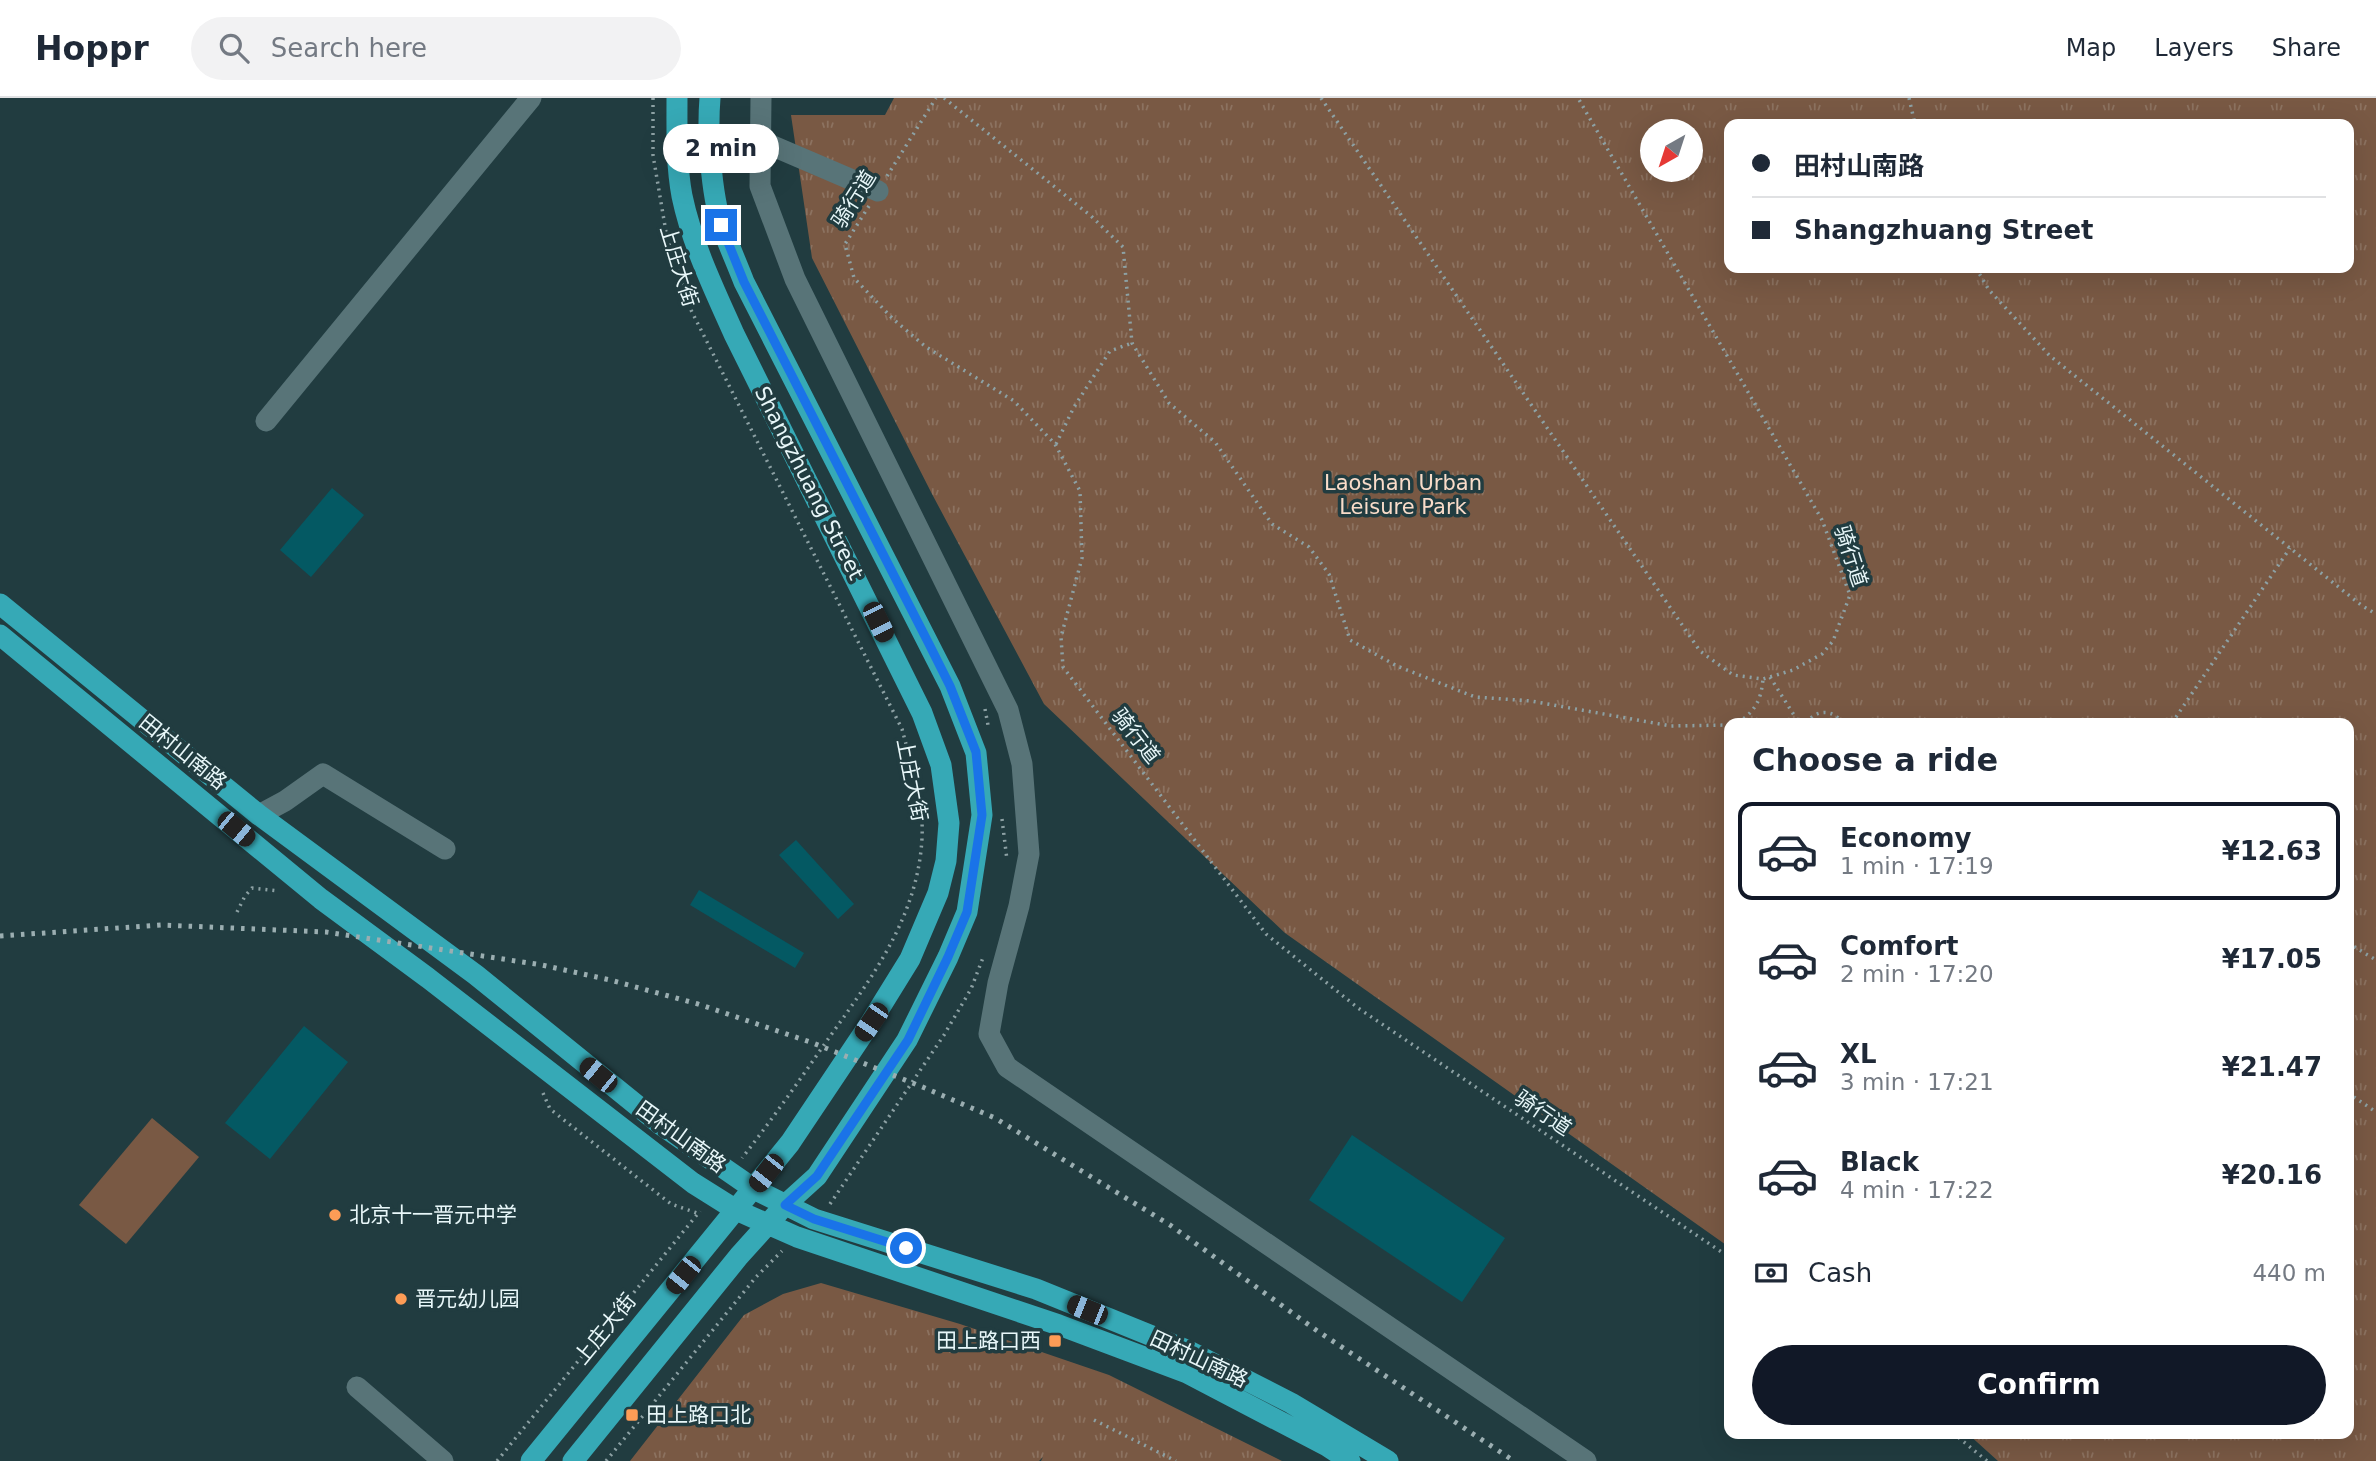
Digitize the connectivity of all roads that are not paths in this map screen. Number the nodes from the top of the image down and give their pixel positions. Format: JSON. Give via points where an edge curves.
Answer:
{"nodes":[{"id":1,"x":531,"y":98,"type":"edge"},
{"id":2,"x":677,"y":98,"type":"edge"},
{"id":3,"x":710,"y":98,"type":"edge"},
{"id":4,"x":761,"y":98,"type":"edge"},
{"id":5,"x":761,"y":141,"type":"junction"},
{"id":6,"x":878,"y":191,"type":"road end"},
{"id":7,"x":266,"y":421,"type":"dead end"},
{"id":8,"x":0,"y":604,"type":"edge"},
{"id":9,"x":0,"y":635,"type":"edge"},
{"id":10,"x":259,"y":815,"type":"junction"},
{"id":11,"x":445,"y":849,"type":"dead end"},
{"id":12,"x":754,"y":1188,"type":"junction"},
{"id":13,"x":785,"y":1205,"type":"junction"},
{"id":14,"x":736,"y":1210,"type":"junction"},
{"id":15,"x":767,"y":1224,"type":"junction"},
{"id":16,"x":356,"y":1387,"type":"dead end"},
{"id":17,"x":443,"y":1461,"type":"edge"},
{"id":18,"x":531,"y":1461,"type":"edge"},
{"id":19,"x":573,"y":1461,"type":"edge"},
{"id":20,"x":1350,"y":1461,"type":"edge"},
{"id":21,"x":1388,"y":1461,"type":"edge"},
{"id":22,"x":1586,"y":1461,"type":"edge"}],
"edges":[{"from":1,"to":7,"type":"street"},
{"from":2,"to":12,"type":"main road","name":"Shangzhuang Street","via":[[682,194],[704,265],[922,713],[941,765],[949,823],[938,893],[910,959],[790,1143]]},
{"from":3,"to":13,"type":"main road","name":"Shangzhuang Street","via":[[714,187],[721,225],[744,282],[950,686],[976,752],[982,815],[967,912],[908,1040],[817,1176]]},
{"from":4,"to":5,"type":"street"},
{"from":5,"to":6,"type":"street"},
{"from":5,"to":22,"type":"street","via":[[760,186],[795,279],[1008,710],[1022,764],[1029,854],[989,1034],[1007,1067]]},
{"from":8,"to":10,"type":"main road","name":"田村山南路"},
{"from":9,"to":14,"type":"main road","name":"田村山南路","via":[[321,899],[693,1183]]},
{"from":10,"to":11,"type":"street","via":[[323,774]]},
{"from":10,"to":12,"type":"main road","name":"田村山南路","via":[[476,975],[660,1124]]},
{"from":12,"to":13,"type":"main road","name":"田村山南路"},
{"from":12,"to":14,"type":"main road","name":"上庄大街"},
{"from":13,"to":15,"type":"main road","name":"Shangzhuang Street"},
{"from":13,"to":21,"type":"main road","name":"田村山南路","via":[[814,1219],[1036,1289],[1189,1351],[1291,1403]]},
{"from":14,"to":15,"type":"main road","name":"田村山南路"},
{"from":14,"to":18,"type":"main road","name":"上庄大街"},
{"from":15,"to":19,"type":"main road"},
{"from":15,"to":20,"type":"main road","name":"田村山南路","via":[[1187,1373]]},
{"from":16,"to":17,"type":"street"}]}
